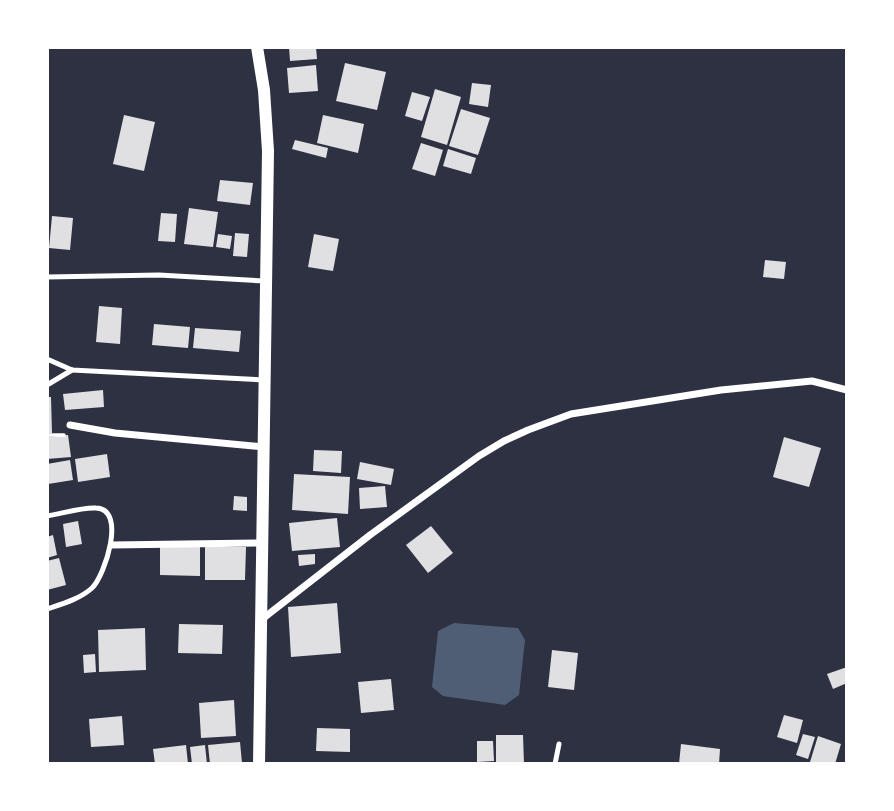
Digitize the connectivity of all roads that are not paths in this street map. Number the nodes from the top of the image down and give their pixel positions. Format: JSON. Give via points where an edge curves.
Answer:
{"nodes":[{"id":1,"x":257,"y":47,"type":"edge"},
{"id":2,"x":47,"y":277,"type":"edge"},
{"id":3,"x":267,"y":282,"type":"junction"},
{"id":4,"x":47,"y":359,"type":"edge"},
{"id":5,"x":72,"y":370,"type":"junction"},
{"id":6,"x":266,"y":380,"type":"junction"},
{"id":7,"x":47,"y":385,"type":"edge"},
{"id":8,"x":847,"y":390,"type":"edge"},
{"id":9,"x":70,"y":425,"type":"dead end"},
{"id":10,"x":265,"y":447,"type":"junction"},
{"id":11,"x":47,"y":516,"type":"edge"},
{"id":12,"x":262,"y":543,"type":"junction"},
{"id":13,"x":112,"y":545,"type":"junction"},
{"id":14,"x":47,"y":609,"type":"edge"},
{"id":15,"x":261,"y":620,"type":"junction"},
{"id":16,"x":559,"y":744,"type":"dead end"},
{"id":17,"x":259,"y":764,"type":"edge"},
{"id":18,"x":555,"y":764,"type":"edge"}],
"edges":[{"from":1,"to":3,"type":"street","via":[[268,151]]},
{"from":2,"to":3,"type":"lane","via":[[159,275]]},
{"from":3,"to":6,"type":"street"},
{"from":4,"to":5,"type":"lane"},
{"from":5,"to":6,"type":"lane"},
{"from":5,"to":7,"type":"lane"},
{"from":6,"to":10,"type":"street"},
{"from":8,"to":15,"type":"street","via":[[812,381],[721,390],[571,415],[528,430],[479,456]]},
{"from":9,"to":10,"type":"street"},
{"from":10,"to":12,"type":"street"},
{"from":11,"to":13,"type":"lane","via":[[106,510],[111,517]]},
{"from":12,"to":13,"type":"street"},
{"from":12,"to":15,"type":"street"},
{"from":13,"to":14,"type":"lane","via":[[94,587]]},
{"from":15,"to":17,"type":"street"},
{"from":16,"to":18,"type":"lane"}]}
